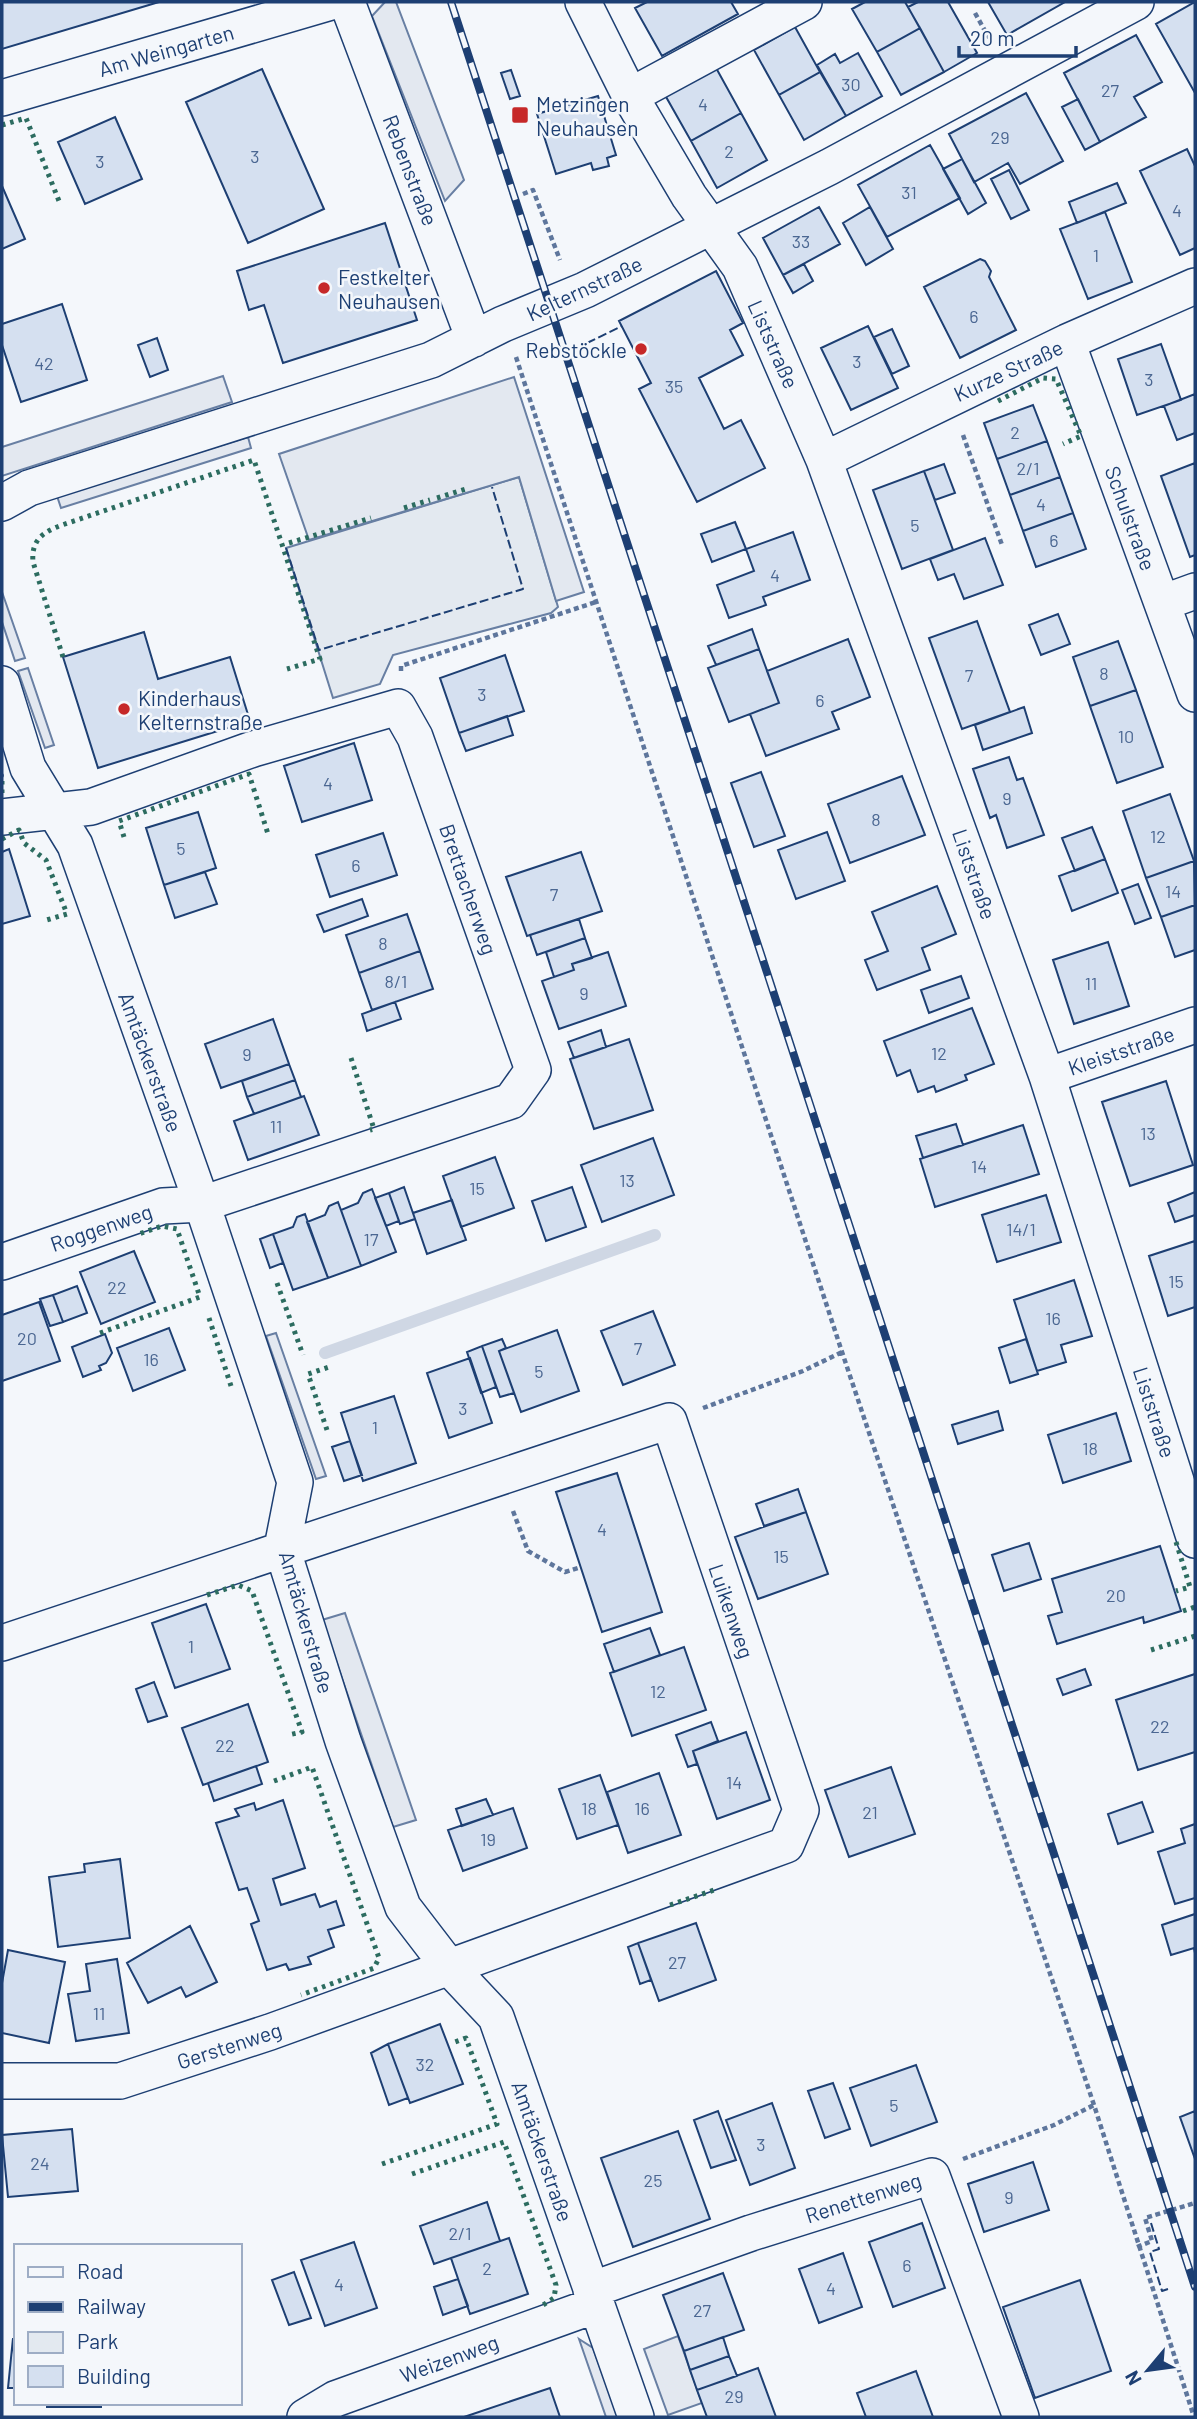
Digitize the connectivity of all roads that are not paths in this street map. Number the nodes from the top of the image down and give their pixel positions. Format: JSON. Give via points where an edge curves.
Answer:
{"nodes":[{"id":1,"x":331,"y":2,"type":"edge"},
{"id":2,"x":347,"y":2,"type":"edge"},
{"id":3,"x":583,"y":2,"type":"edge"},
{"id":4,"x":804,"y":2,"type":"edge"},
{"id":5,"x":1136,"y":2,"type":"edge"},
{"id":6,"x":630,"y":96,"type":"junction"},
{"id":7,"x":2,"y":98,"type":"edge"},
{"id":8,"x":710,"y":227,"type":"junction"},
{"id":9,"x":1195,"y":286,"type":"edge"},
{"id":10,"x":488,"y":332,"type":"junction"},
{"id":11,"x":1067,"y":342,"type":"junction"},
{"id":12,"x":824,"y":460,"type":"junction"},
{"id":13,"x":2,"y":503,"type":"edge"},
{"id":14,"x":1195,"y":592,"type":"edge"},
{"id":15,"x":1162,"y":603,"type":"junction"},
{"id":16,"x":2,"y":684,"type":"edge"},
{"id":17,"x":1195,"y":694,"type":"edge"},
{"id":18,"x":53,"y":810,"type":"junction"},
{"id":19,"x":2,"y":817,"type":"edge"},
{"id":20,"x":1195,"y":1025,"type":"edge"},
{"id":21,"x":1047,"y":1076,"type":"junction"},
{"id":22,"x":202,"y":1204,"type":"junction"},
{"id":23,"x":2,"y":1262,"type":"edge"},
{"id":24,"x":1195,"y":1540,"type":"edge"},
{"id":25,"x":282,"y":1548,"type":"junction"},
{"id":26,"x":2,"y":1643,"type":"edge"},
{"id":27,"x":449,"y":1967,"type":"junction"},
{"id":28,"x":2,"y":2081,"type":"edge"},
{"id":29,"x":593,"y":2297,"type":"junction"},
{"id":30,"x":305,"y":2417,"type":"edge"},
{"id":31,"x":636,"y":2417,"type":"edge"},
{"id":32,"x":1021,"y":2417,"type":"edge"}],
"edges":[{"from":1,"to":7,"type":"street","name":"Am Weingarten"},
{"from":2,"to":10,"type":"street","name":"Rebenstraße"},
{"from":3,"to":6,"type":"street","name":"Liststraße"},
{"from":4,"to":6,"type":"street"},
{"from":5,"to":8,"type":"street","name":"Kelternstraße"},
{"from":6,"to":8,"type":"street","name":"Liststraße"},
{"from":8,"to":10,"type":"street","name":"Kelternstraße","via":[[585,290]]},
{"from":8,"to":12,"type":"street","name":"Liststraße","via":[[740,267]]},
{"from":9,"to":11,"type":"street","name":"Kurze Straße"},
{"from":10,"to":13,"type":"street","name":"Kelternstraße","via":[[431,360],[29,488]]},
{"from":11,"to":12,"type":"street","name":"Kurze Straße"},
{"from":11,"to":15,"type":"street","name":"Schulstraße"},
{"from":12,"to":21,"type":"street","name":"Liststraße"},
{"from":14,"to":15,"type":"street"},
{"from":15,"to":17,"type":"street","name":"Schulstraße"},
{"from":16,"to":18,"type":"street","name":"Amtäckerstraße","via":[[28,768]]},
{"from":18,"to":19,"type":"street"},
{"from":18,"to":22,"type":"street","name":"Amtäckerstraße","via":[[75,845]]},
{"from":18,"to":22,"type":"street","name":"Brettacherweg","via":[[91,807],[253,749],[398,707],[415,737],[534,1070],[511,1101]]},
{"from":20,"to":21,"type":"street","name":"Kleiststraße"},
{"from":21,"to":24,"type":"street","name":"Liststraße"},
{"from":22,"to":23,"type":"street","name":"Roggenweg","via":[[163,1206]]},
{"from":22,"to":25,"type":"street","name":"Amtäckerstraße","via":[[295,1482]]},
{"from":25,"to":26,"type":"street"},
{"from":25,"to":27,"type":"street","name":"Amtäckerstraße","via":[[343,1741],[403,1907]]},
{"from":25,"to":27,"type":"street","name":"Luikenweg","via":[[669,1421],[801,1810],[786,1845]]},
{"from":27,"to":28,"type":"street","name":"Gerstenweg","via":[[120,2081]]},
{"from":27,"to":29,"type":"street","name":"Amtäckerstraße","via":[[496,2017]]},
{"from":29,"to":30,"type":"street","name":"Weizenweg","via":[[335,2399]]},
{"from":29,"to":31,"type":"street","name":"Amtäckerstraße"},
{"from":29,"to":32,"type":"street","name":"Renettenweg","via":[[751,2233],[932,2176]]}]}
